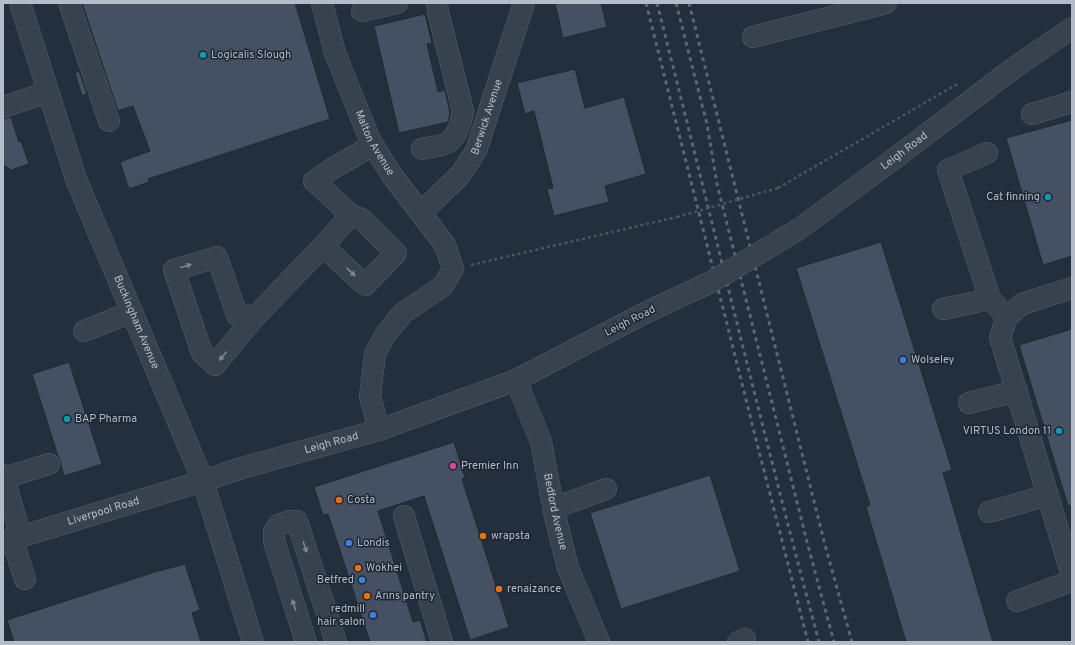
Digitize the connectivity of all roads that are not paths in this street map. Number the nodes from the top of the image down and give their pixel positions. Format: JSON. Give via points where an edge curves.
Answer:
{"nodes":[{"id":1,"x":20,"y":3,"type":"edge"},
{"id":2,"x":69,"y":3,"type":"edge"},
{"id":3,"x":322,"y":3,"type":"edge"},
{"id":4,"x":397,"y":3,"type":"edge"},
{"id":5,"x":437,"y":3,"type":"edge"},
{"id":6,"x":524,"y":3,"type":"edge"},
{"id":7,"x":886,"y":3,"type":"edge"},
{"id":8,"x":362,"y":10,"type":"dead end"},
{"id":9,"x":1072,"y":28,"type":"edge"},
{"id":10,"x":753,"y":37,"type":"dead end"},
{"id":11,"x":48,"y":92,"type":"junction"},
{"id":12,"x":1072,"y":102,"type":"edge"},
{"id":13,"x":3,"y":107,"type":"edge"},
{"id":14,"x":1032,"y":114,"type":"dead end"},
{"id":15,"x":109,"y":121,"type":"dead end"},
{"id":16,"x":373,"y":145,"type":"junction"},
{"id":17,"x":422,"y":148,"type":"dead end"},
{"id":18,"x":988,"y":153,"type":"dead end"},
{"id":19,"x":421,"y":213,"type":"junction"},
{"id":20,"x":351,"y":215,"type":"junction"},
{"id":21,"x":323,"y":246,"type":"junction"},
{"id":22,"x":1072,"y":288,"type":"edge"},
{"id":23,"x":990,"y":299,"type":"junction"},
{"id":24,"x":943,"y":309,"type":"dead end"},
{"id":25,"x":132,"y":312,"type":"junction"},
{"id":26,"x":1007,"y":317,"type":"junction"},
{"id":27,"x":252,"y":321,"type":"junction"},
{"id":28,"x":84,"y":331,"type":"dead end"},
{"id":29,"x":516,"y":380,"type":"junction"},
{"id":30,"x":1016,"y":391,"type":"junction"},
{"id":31,"x":969,"y":403,"type":"dead end"},
{"id":32,"x":379,"y":430,"type":"junction"},
{"id":33,"x":49,"y":464,"type":"dead end"},
{"id":34,"x":203,"y":481,"type":"junction"},
{"id":35,"x":5,"y":485,"type":"edge"},
{"id":36,"x":606,"y":489,"type":"dead end"},
{"id":37,"x":1048,"y":495,"type":"junction"},
{"id":38,"x":554,"y":508,"type":"junction"},
{"id":39,"x":989,"y":512,"type":"dead end"},
{"id":40,"x":404,"y":516,"type":"dead end"},
{"id":41,"x":12,"y":539,"type":"edge"},
{"id":42,"x":1072,"y":576,"type":"edge"},
{"id":43,"x":25,"y":580,"type":"dead end"},
{"id":44,"x":1072,"y":581,"type":"edge"},
{"id":45,"x":1016,"y":601,"type":"dead end"},
{"id":46,"x":253,"y":642,"type":"edge"},
{"id":47,"x":306,"y":642,"type":"edge"},
{"id":48,"x":336,"y":642,"type":"edge"},
{"id":49,"x":442,"y":642,"type":"edge"},
{"id":50,"x":599,"y":642,"type":"edge"}],
"edges":[{"from":1,"to":11,"type":"street","name":"Buckingham Avenue"},
{"from":2,"to":15,"type":"street"},
{"from":3,"to":16,"type":"street","name":"Malton Avenue","via":[[335,53]]},
{"from":4,"to":8,"type":"street"},
{"from":5,"to":17,"type":"street","via":[[463,111],[455,134],[446,144]]},
{"from":6,"to":19,"type":"street","name":"Berwick Avenue","via":[[476,151],[460,175]]},
{"from":7,"to":10,"type":"street"},
{"from":9,"to":29,"type":"street","name":"Leigh Road","bridge":true,"via":[[1011,70],[799,229],[710,282]]},
{"from":11,"to":13,"type":"street"},
{"from":11,"to":25,"type":"street","name":"Buckingham Avenue","via":[[76,178]]},
{"from":12,"to":14,"type":"street"},
{"from":16,"to":19,"type":"street","name":"Malton Avenue","via":[[391,174]]},
{"from":16,"to":20,"type":"street","via":[[314,181]]},
{"from":18,"to":23,"type":"street","via":[[948,170]]},
{"from":19,"to":32,"type":"street","name":"Malton Avenue","via":[[445,245],[453,269],[443,286],[403,314],[385,335],[375,354],[370,396]]},
{"from":20,"to":21,"type":"street"},
{"from":21,"to":20,"type":"street","one_way":true,"via":[[365,285],[396,253],[363,220]]},
{"from":21,"to":27,"type":"street"},
{"from":22,"to":26,"type":"street","via":[[1022,304]]},
{"from":23,"to":24,"type":"street"},
{"from":23,"to":26,"type":"street"},
{"from":25,"to":28,"type":"street"},
{"from":25,"to":34,"type":"street","name":"Buckingham Avenue"},
{"from":26,"to":30,"type":"street","via":[[1000,337]]},
{"from":27,"to":27,"type":"street","one_way":true,"via":[[215,365],[202,353],[174,270],[217,257],[237,315]]},
{"from":29,"to":32,"type":"street","name":"Leigh Road"},
{"from":29,"to":38,"type":"street","name":"Bedford Avenue","via":[[541,442]]},
{"from":30,"to":31,"type":"street"},
{"from":30,"to":37,"type":"street"},
{"from":32,"to":34,"type":"street","name":"Leigh Road"},
{"from":33,"to":35,"type":"street"},
{"from":34,"to":41,"type":"street","name":"Liverpool Road"},
{"from":34,"to":46,"type":"street","name":"Buckingham Avenue"},
{"from":35,"to":41,"type":"street"},
{"from":36,"to":38,"type":"street"},
{"from":37,"to":39,"type":"street"},
{"from":37,"to":42,"type":"street"},
{"from":38,"to":50,"type":"street","name":"Bedford Avenue","via":[[568,568]]},
{"from":40,"to":49,"type":"street"},
{"from":41,"to":43,"type":"street"},
{"from":44,"to":45,"type":"street"},
{"from":47,"to":48,"type":"street","one_way":true,"via":[[274,541],[274,532],[278,525],[290,521],[297,521]]}]}
